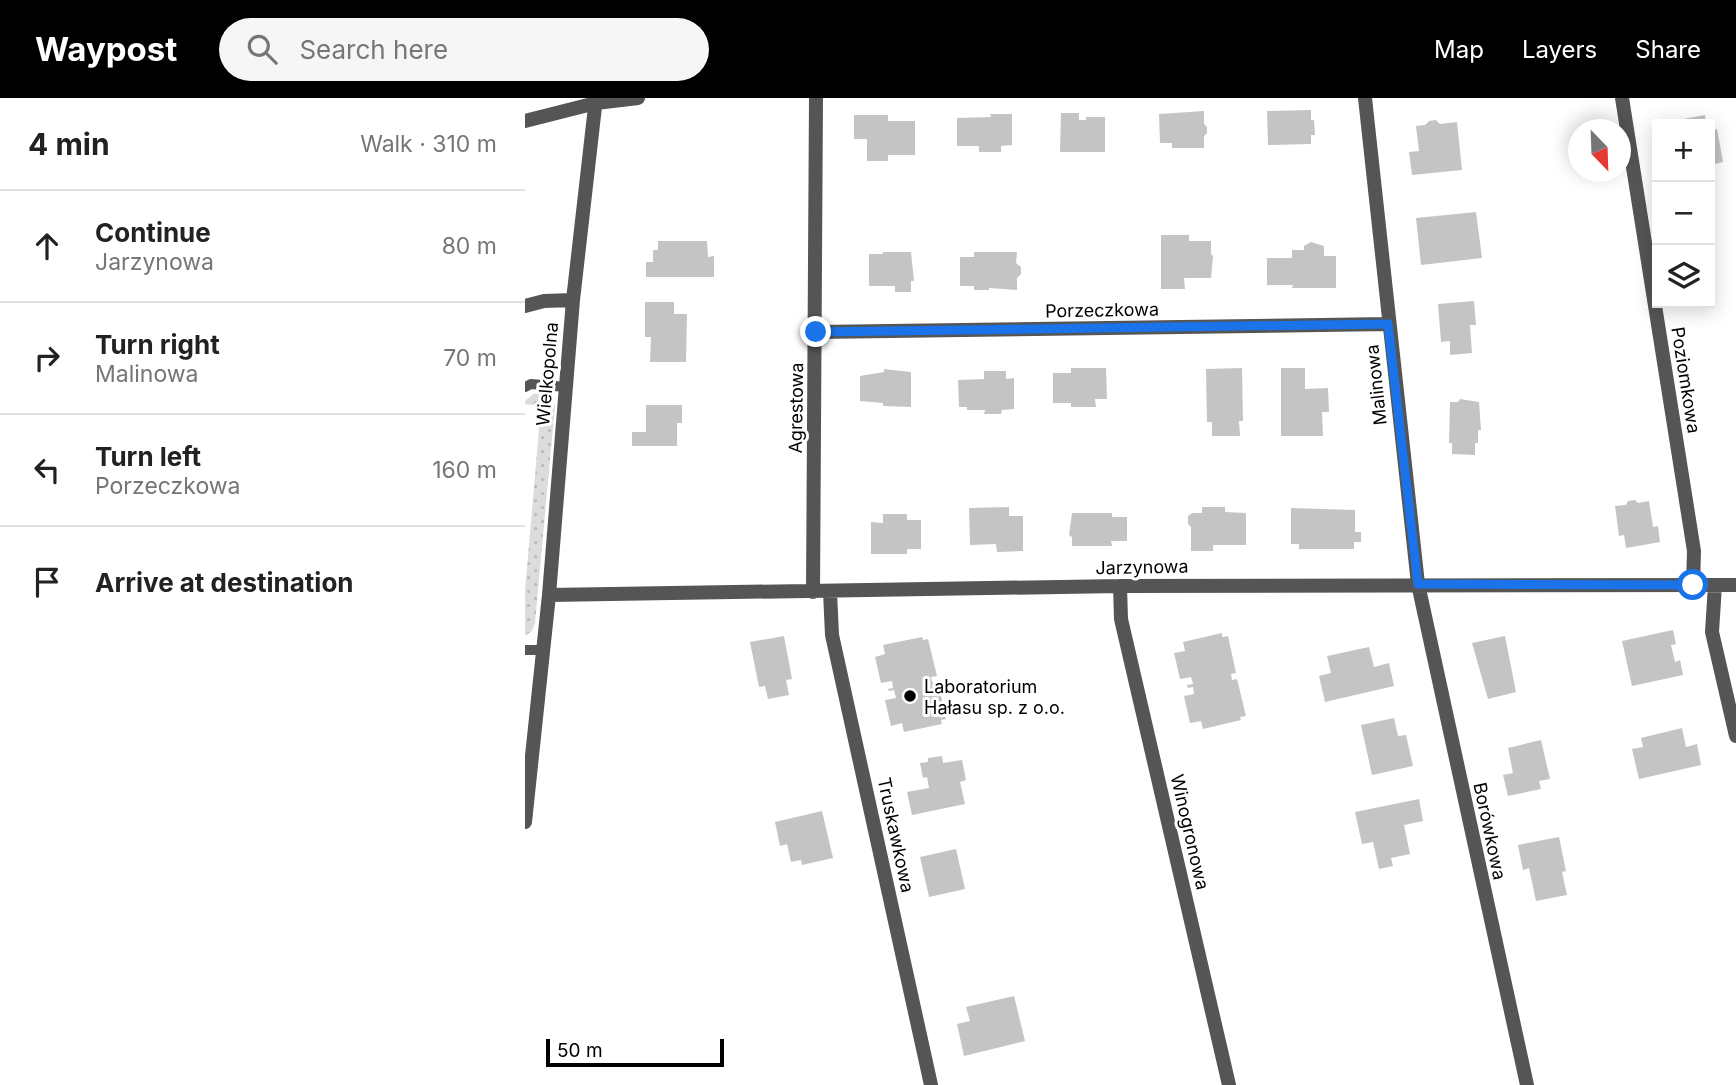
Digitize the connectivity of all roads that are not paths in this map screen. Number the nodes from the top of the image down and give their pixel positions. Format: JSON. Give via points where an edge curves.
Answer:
{"nodes":[{"id":1,"x":638,"y":98,"type":"edge"},
{"id":2,"x":815,"y":98,"type":"edge"},
{"id":3,"x":1365,"y":98,"type":"edge"},
{"id":4,"x":1622,"y":98,"type":"edge"},
{"id":5,"x":596,"y":100,"type":"edge"},
{"id":6,"x":525,"y":121,"type":"edge"},
{"id":7,"x":573,"y":300,"type":"junction"},
{"id":8,"x":525,"y":306,"type":"edge"},
{"id":9,"x":1388,"y":324,"type":"junction"},
{"id":10,"x":816,"y":332,"type":"junction"},
{"id":11,"x":525,"y":387,"type":"edge"},
{"id":12,"x":566,"y":387,"type":"junction"},
{"id":13,"x":1418,"y":584,"type":"junction"},
{"id":14,"x":1693,"y":585,"type":"junction"},
{"id":15,"x":1715,"y":585,"type":"junction"},
{"id":16,"x":1736,"y":585,"type":"edge"},
{"id":17,"x":1120,"y":586,"type":"junction"},
{"id":18,"x":813,"y":592,"type":"junction"},
{"id":19,"x":830,"y":592,"type":"junction"},
{"id":20,"x":549,"y":595,"type":"junction"},
{"id":21,"x":525,"y":650,"type":"edge"},
{"id":22,"x":543,"y":650,"type":"junction"},
{"id":23,"x":1736,"y":736,"type":"edge"},
{"id":24,"x":525,"y":822,"type":"edge"},
{"id":25,"x":931,"y":1085,"type":"edge"},
{"id":26,"x":1229,"y":1085,"type":"edge"},
{"id":27,"x":1527,"y":1085,"type":"edge"}],
"edges":[{"from":1,"to":5,"type":"street"},
{"from":2,"to":10,"type":"street","name":"Agrestowa"},
{"from":3,"to":9,"type":"street","name":"Malinowa"},
{"from":4,"to":14,"type":"street","name":"Poziomkowa","via":[[1694,551]]},
{"from":5,"to":6,"type":"street"},
{"from":5,"to":7,"type":"street","name":"Wielkopolna"},
{"from":7,"to":8,"type":"street"},
{"from":7,"to":12,"type":"street","name":"Wielkopolna"},
{"from":9,"to":10,"type":"street","name":"Porzeczkowa"},
{"from":9,"to":13,"type":"street","name":"Malinowa"},
{"from":10,"to":18,"type":"street","name":"Agrestowa"},
{"from":11,"to":12,"type":"lane"},
{"from":12,"to":20,"type":"street","name":"Wielkopolna"},
{"from":13,"to":14,"type":"street","name":"Jarzynowa"},
{"from":13,"to":17,"type":"street","name":"Jarzynowa"},
{"from":13,"to":27,"type":"street","name":"Borówkowa"},
{"from":14,"to":15,"type":"street","name":"Jarzynowa"},
{"from":15,"to":16,"type":"street","name":"Jarzynowa"},
{"from":15,"to":23,"type":"street","via":[[1712,632]]},
{"from":17,"to":19,"type":"street","name":"Jarzynowa"},
{"from":17,"to":26,"type":"street","name":"Winogronowa","via":[[1121,619]]},
{"from":18,"to":19,"type":"street","name":"Jarzynowa"},
{"from":18,"to":20,"type":"street","name":"Jarzynowa"},
{"from":19,"to":25,"type":"street","name":"Truskawkowa","via":[[832,635]]},
{"from":20,"to":22,"type":"street","name":"Wielkopolna"},
{"from":21,"to":22,"type":"lane"},
{"from":22,"to":24,"type":"street","name":"Wielkopolna"}]}
